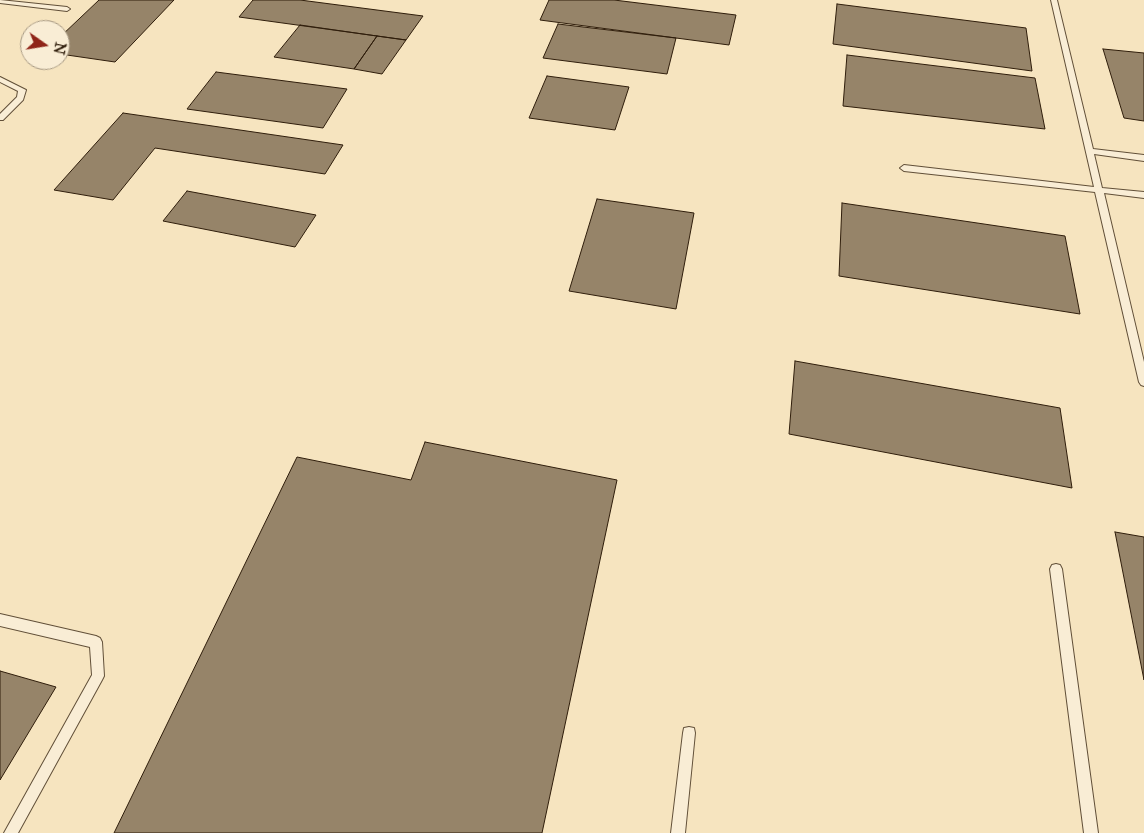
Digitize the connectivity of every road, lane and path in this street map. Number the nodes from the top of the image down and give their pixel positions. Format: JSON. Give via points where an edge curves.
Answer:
{"nodes":[{"id":1,"x":0,"y":0,"type":"edge"},
{"id":2,"x":1054,"y":0,"type":"edge"},
{"id":3,"x":67,"y":9,"type":"dead end"},
{"id":4,"x":0,"y":79,"type":"edge"},
{"id":5,"x":0,"y":118,"type":"edge"},
{"id":6,"x":1090,"y":152,"type":"junction"},
{"id":7,"x":1144,"y":158,"type":"edge"},
{"id":8,"x":904,"y":168,"type":"dead end"},
{"id":9,"x":1100,"y":190,"type":"junction"},
{"id":10,"x":1144,"y":195,"type":"edge"},
{"id":11,"x":1144,"y":382,"type":"edge"},
{"id":12,"x":1056,"y":569,"type":"dead end"},
{"id":13,"x":0,"y":620,"type":"edge"},
{"id":14,"x":689,"y":733,"type":"dead end"},
{"id":15,"x":12,"y":833,"type":"edge"},
{"id":16,"x":678,"y":833,"type":"edge"},
{"id":17,"x":1091,"y":833,"type":"edge"}],
"edges":[{"from":1,"to":3,"type":"lane"},
{"from":2,"to":6,"type":"lane"},
{"from":4,"to":5,"type":"lane","via":[[22,90],[20,98]]},
{"from":6,"to":7,"type":"lane"},
{"from":6,"to":9,"type":"lane"},
{"from":8,"to":9,"type":"lane"},
{"from":9,"to":10,"type":"lane"},
{"from":9,"to":11,"type":"lane"},
{"from":12,"to":17,"type":"lane"},
{"from":13,"to":15,"type":"lane","via":[[96,642],[98,676]]},
{"from":14,"to":16,"type":"lane"}]}
